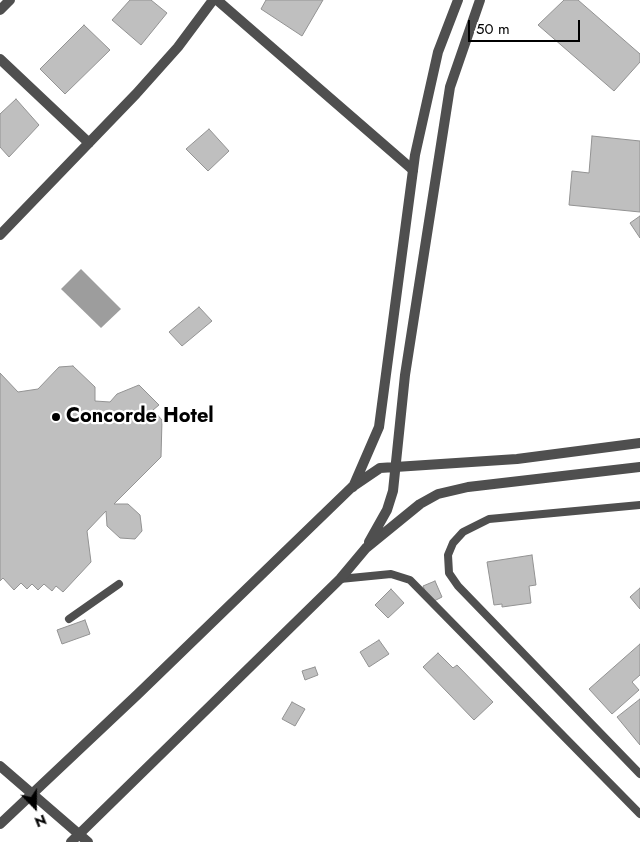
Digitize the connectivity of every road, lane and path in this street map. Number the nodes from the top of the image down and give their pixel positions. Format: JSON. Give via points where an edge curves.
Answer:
{"nodes":[{"id":1,"x":10,"y":0,"type":"edge"},
{"id":2,"x":215,"y":0,"type":"edge"},
{"id":3,"x":458,"y":0,"type":"edge"},
{"id":4,"x":480,"y":0,"type":"edge"},
{"id":5,"x":0,"y":10,"type":"edge"},
{"id":6,"x":0,"y":59,"type":"edge"},
{"id":7,"x":89,"y":143,"type":"junction"},
{"id":8,"x":413,"y":170,"type":"junction"},
{"id":9,"x":0,"y":235,"type":"edge"},
{"id":10,"x":640,"y":443,"type":"edge"},
{"id":11,"x":397,"y":467,"type":"junction"},
{"id":12,"x":640,"y":467,"type":"edge"},
{"id":13,"x":352,"y":487,"type":"junction"},
{"id":14,"x":640,"y":505,"type":"edge"},
{"id":15,"x":366,"y":548,"type":"junction"},
{"id":16,"x":340,"y":579,"type":"junction"},
{"id":17,"x":119,"y":584,"type":"dead end"},
{"id":18,"x":69,"y":619,"type":"dead end"},
{"id":19,"x":0,"y":766,"type":"edge"},
{"id":20,"x":640,"y":774,"type":"edge"},
{"id":21,"x":33,"y":794,"type":"junction"},
{"id":22,"x":640,"y":814,"type":"edge"},
{"id":23,"x":0,"y":824,"type":"edge"},
{"id":24,"x":78,"y":832,"type":"junction"},
{"id":25,"x":71,"y":842,"type":"edge"},
{"id":26,"x":88,"y":842,"type":"edge"}],
"edges":[{"from":1,"to":5,"type":"street"},
{"from":2,"to":7,"type":"street","via":[[178,47]]},
{"from":2,"to":8,"type":"street"},
{"from":3,"to":8,"type":"street","via":[[438,52]]},
{"from":4,"to":11,"type":"street","via":[[450,87],[405,375]]},
{"from":6,"to":7,"type":"street"},
{"from":7,"to":9,"type":"street"},
{"from":8,"to":13,"type":"street","via":[[379,427]]},
{"from":10,"to":11,"type":"street","via":[[517,459]]},
{"from":11,"to":13,"type":"street","via":[[380,468]]},
{"from":11,"to":15,"type":"street","via":[[387,510]]},
{"from":12,"to":15,"type":"street","via":[[468,487],[438,494],[420,504]]},
{"from":13,"to":21,"type":"street"},
{"from":14,"to":20,"type":"lane","via":[[489,519],[463,532],[448,555],[449,573],[458,586]]},
{"from":15,"to":16,"type":"street"},
{"from":16,"to":22,"type":"lane","via":[[391,574],[410,580]]},
{"from":16,"to":24,"type":"street"},
{"from":17,"to":18,"type":"lane"},
{"from":19,"to":21,"type":"street"},
{"from":21,"to":23,"type":"street"},
{"from":21,"to":24,"type":"street"},
{"from":24,"to":25,"type":"street"},
{"from":24,"to":26,"type":"street"}]}
